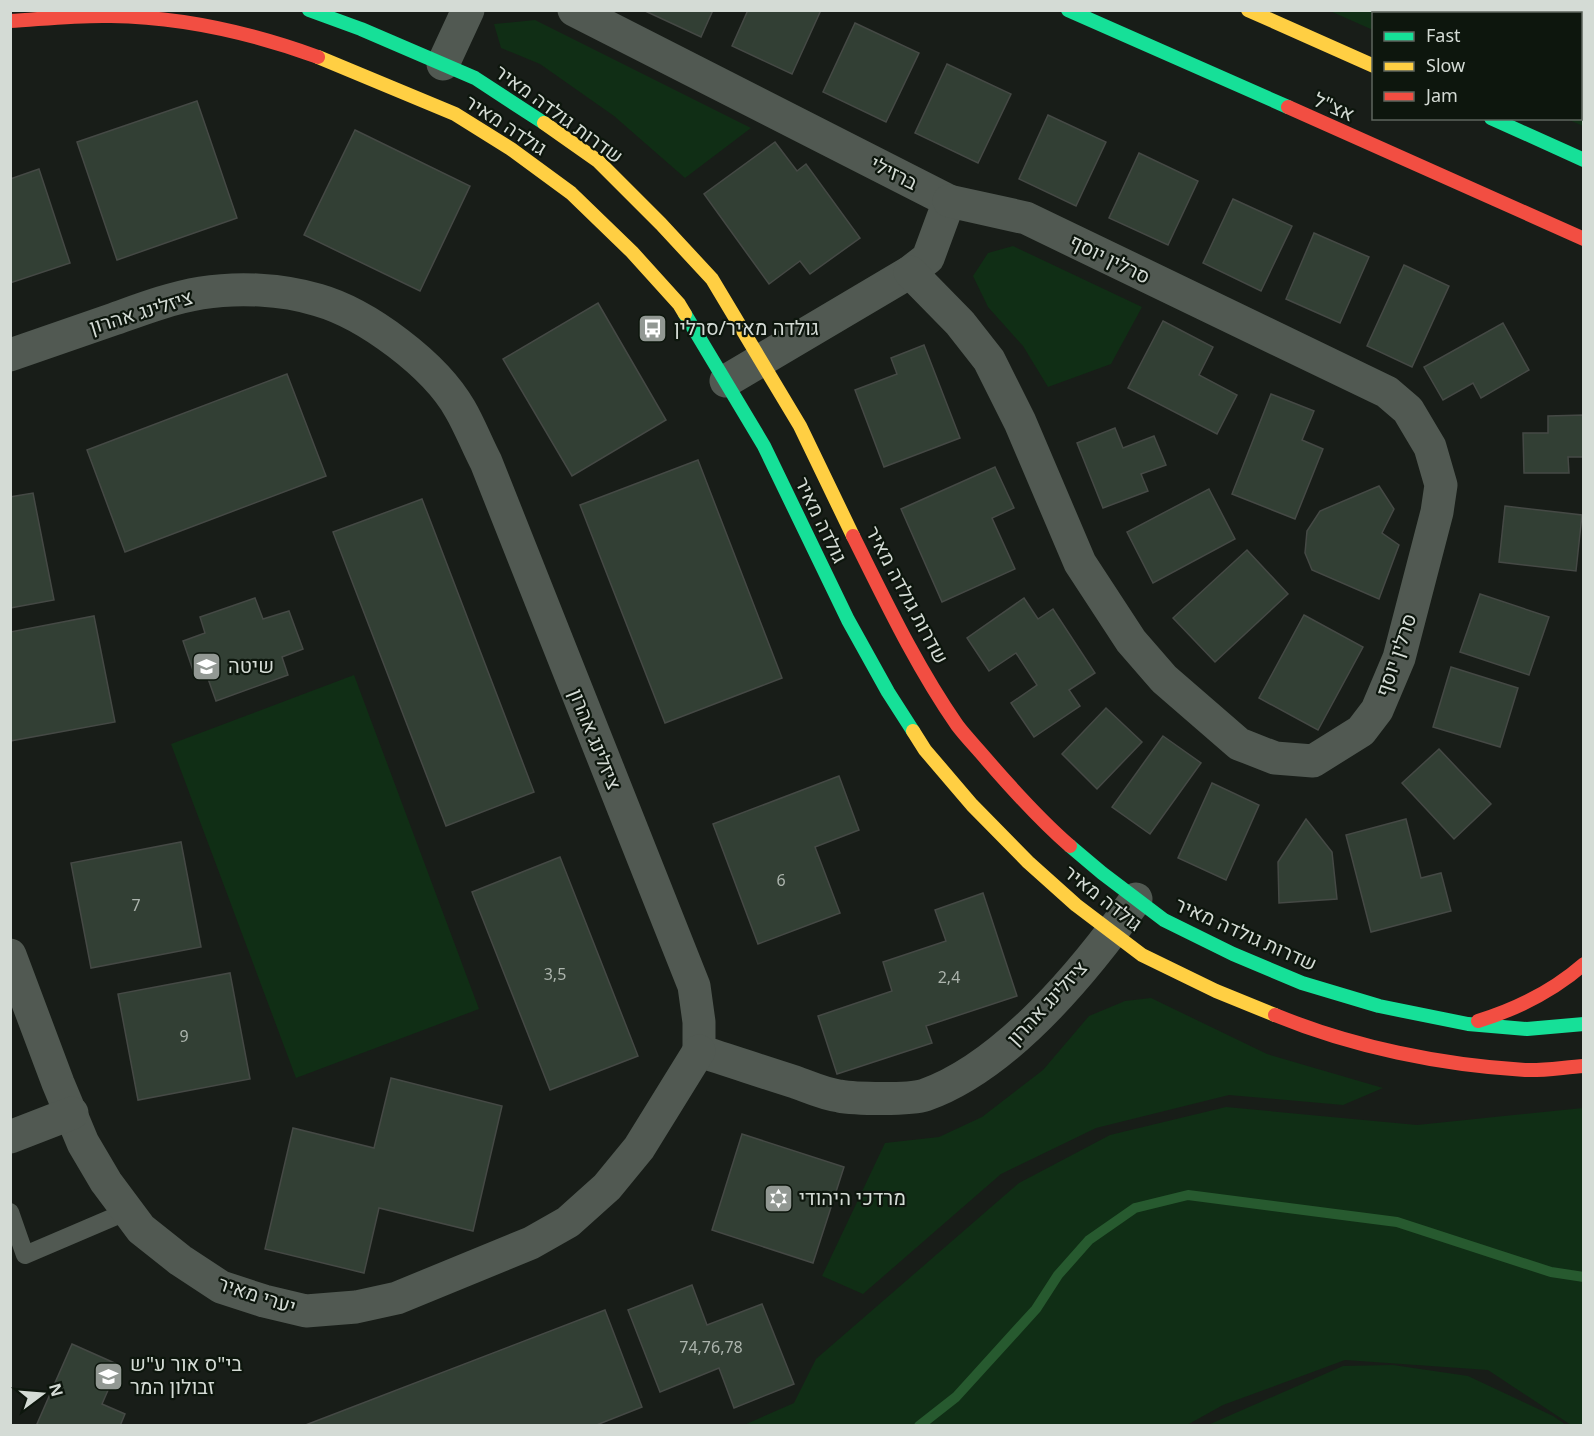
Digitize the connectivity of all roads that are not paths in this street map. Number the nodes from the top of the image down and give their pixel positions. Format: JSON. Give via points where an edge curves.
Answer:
{"nodes":[{"id":1,"x":309,"y":10,"type":"edge"},
{"id":2,"x":468,"y":10,"type":"edge"},
{"id":3,"x":574,"y":10,"type":"edge"},
{"id":4,"x":1068,"y":10,"type":"edge"},
{"id":5,"x":1248,"y":10,"type":"edge"},
{"id":6,"x":10,"y":21,"type":"edge"},
{"id":7,"x":443,"y":64,"type":"junction"},
{"id":8,"x":1372,"y":65,"type":"edge"},
{"id":9,"x":1495,"y":120,"type":"edge"},
{"id":10,"x":1584,"y":160,"type":"edge"},
{"id":11,"x":949,"y":201,"type":"junction"},
{"id":12,"x":1584,"y":239,"type":"edge"},
{"id":13,"x":910,"y":272,"type":"junction"},
{"id":14,"x":10,"y":355,"type":"edge"},
{"id":15,"x":761,"y":360,"type":"junction"},
{"id":16,"x":726,"y":381,"type":"junction"},
{"id":17,"x":1136,"y":899,"type":"junction"},
{"id":18,"x":1112,"y":932,"type":"junction"},
{"id":19,"x":10,"y":955,"type":"edge"},
{"id":20,"x":1584,"y":964,"type":"edge"},
{"id":21,"x":1468,"y":1024,"type":"junction"},
{"id":22,"x":1584,"y":1024,"type":"edge"},
{"id":23,"x":699,"y":1051,"type":"junction"},
{"id":24,"x":1584,"y":1066,"type":"edge"},
{"id":25,"x":72,"y":1113,"type":"junction"},
{"id":26,"x":10,"y":1137,"type":"edge"},
{"id":27,"x":128,"y":1211,"type":"junction"},
{"id":28,"x":10,"y":1212,"type":"edge"}],
"edges":[{"from":1,"to":7,"type":"street","name":"שדרות גולדה מאיר"},
{"from":2,"to":7,"type":"street"},
{"from":3,"to":11,"type":"street","name":"ברזילי"},
{"from":4,"to":12,"type":"street","name":"אצ\"ל"},
{"from":5,"to":8,"type":"street"},
{"from":6,"to":16,"type":"street","name":"גולדה מאיר","via":[[110,16],[213,27],[287,46],[455,114],[511,149],[579,200],[632,252],[679,304]]},
{"from":7,"to":15,"type":"street","name":"שדרות גולדה מאיר","via":[[475,78],[598,161],[712,279]]},
{"from":9,"to":10,"type":"street"},
{"from":11,"to":13,"type":"street","via":[[928,258]]},
{"from":11,"to":13,"type":"street","name":"סרלין יוסף","via":[[1026,218],[1387,392],[1408,410],[1430,447],[1441,484],[1437,512],[1399,658],[1377,710],[1361,731],[1313,760],[1275,758],[1239,744],[1164,679],[1131,640],[1080,563],[989,360],[960,323]]},
{"from":13,"to":15,"type":"street"},
{"from":14,"to":23,"type":"street","name":"ציזלינג אהרון","via":[[166,301],[234,289],[279,292],[319,300],[349,312],[394,340],[430,370],[459,407],[486,462],[694,986]]},
{"from":15,"to":16,"type":"street"},
{"from":15,"to":17,"type":"street","name":"שדרות גולדה מאיר","via":[[800,426],[885,601],[958,726],[1055,832]]},
{"from":16,"to":18,"type":"street","name":"גולדה מאיר","via":[[764,446],[848,620],[925,750],[1028,862]]},
{"from":17,"to":18,"type":"street","name":"ציזלינג אהרון"},
{"from":17,"to":21,"type":"street","name":"שדרות גולדה מאיר","via":[[1164,920],[1302,983],[1379,1006]]},
{"from":18,"to":23,"type":"street","name":"ציזלינג אהרון","via":[[1011,1044],[963,1076],[923,1096],[838,1096]]},
{"from":18,"to":24,"type":"street","name":"גולדה מאיר","via":[[1142,955],[1216,991],[1289,1021],[1369,1046],[1462,1064],[1527,1070]]},
{"from":19,"to":25,"type":"street","name":"יערי מאיר"},
{"from":20,"to":21,"type":"street","via":[[1521,1005]]},
{"from":21,"to":22,"type":"street","name":"שדרות גולדה מאיר","via":[[1527,1029]]},
{"from":23,"to":27,"type":"street","name":"יערי מאיר","via":[[639,1148],[608,1187],[568,1222],[531,1243],[397,1298],[356,1307],[306,1311],[264,1301],[221,1287],[180,1260],[141,1229]]},
{"from":25,"to":26,"type":"street"},
{"from":25,"to":27,"type":"street","name":"יערי מאיר","via":[[83,1143]]},
{"from":27,"to":28,"type":"lane","via":[[25,1255]]}]}
